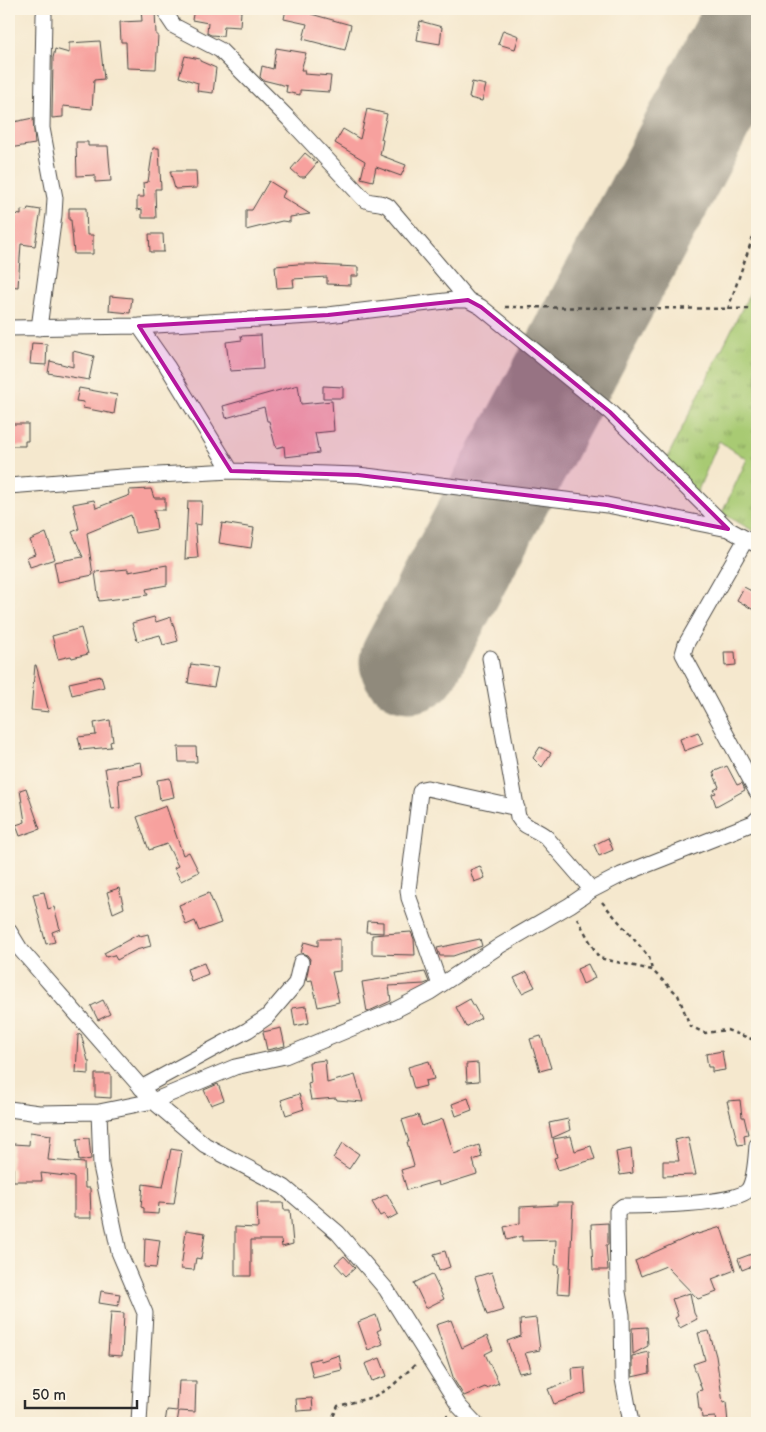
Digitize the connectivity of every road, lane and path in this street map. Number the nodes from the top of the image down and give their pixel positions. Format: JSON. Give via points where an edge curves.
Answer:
{"nodes":[{"id":1,"x":167,"y":9,"type":"edge"},
{"id":2,"x":44,"y":15,"type":"dead end"},
{"id":3,"x":757,"y":225,"type":"edge"},
{"id":4,"x":474,"y":303,"type":"junction"},
{"id":5,"x":728,"y":309,"type":"junction"},
{"id":6,"x":757,"y":309,"type":"edge"},
{"id":7,"x":139,"y":326,"type":"junction"},
{"id":8,"x":9,"y":328,"type":"edge"},
{"id":9,"x":39,"y":328,"type":"junction"},
{"id":10,"x":231,"y":471,"type":"junction"},
{"id":11,"x":9,"y":486,"type":"edge"},
{"id":12,"x":728,"y":529,"type":"junction"},
{"id":13,"x":752,"y":542,"type":"edge"},
{"id":14,"x":490,"y":658,"type":"dead end"},
{"id":15,"x":757,"y":792,"type":"edge"},
{"id":16,"x":517,"y":808,"type":"junction"},
{"id":17,"x":757,"y":819,"type":"edge"},
{"id":18,"x":592,"y":890,"type":"junction"},
{"id":19,"x":570,"y":905,"type":"junction"},
{"id":20,"x":9,"y":931,"type":"edge"},
{"id":21,"x":301,"y":962,"type":"dead end"},
{"id":22,"x":652,"y":970,"type":"junction"},
{"id":23,"x":440,"y":986,"type":"junction"},
{"id":24,"x":757,"y":1041,"type":"edge"},
{"id":25,"x":142,"y":1088,"type":"junction"},
{"id":26,"x":153,"y":1101,"type":"junction"},
{"id":27,"x":9,"y":1109,"type":"edge"},
{"id":28,"x":99,"y":1112,"type":"junction"},
{"id":29,"x":757,"y":1146,"type":"edge"},
{"id":30,"x":427,"y":1354,"type":"junction"},
{"id":31,"x":464,"y":1412,"type":"junction"},
{"id":32,"x":140,"y":1423,"type":"edge"},
{"id":33,"x":330,"y":1423,"type":"edge"},
{"id":34,"x":423,"y":1423,"type":"edge"},
{"id":35,"x":475,"y":1423,"type":"edge"},
{"id":36,"x":632,"y":1423,"type":"edge"}],
"edges":[{"from":1,"to":4,"type":"street","via":[[174,26],[220,50],[364,199],[382,202],[389,207]]},
{"from":2,"to":9,"type":"street","via":[[42,128],[55,198]]},
{"from":3,"to":5,"type":"path"},
{"from":4,"to":5,"type":"path"},
{"from":4,"to":7,"type":"street","via":[[454,300],[328,315]]},
{"from":4,"to":12,"type":"street","via":[[610,412]]},
{"from":5,"to":6,"type":"path"},
{"from":7,"to":9,"type":"street"},
{"from":7,"to":10,"type":"street"},
{"from":8,"to":9,"type":"street"},
{"from":10,"to":11,"type":"street"},
{"from":10,"to":12,"type":"street","via":[[367,476],[607,505]]},
{"from":12,"to":13,"type":"street"},
{"from":13,"to":15,"type":"street","via":[[686,644],[683,654]]},
{"from":14,"to":16,"type":"street"},
{"from":16,"to":18,"type":"street","via":[[520,821],[541,832]]},
{"from":16,"to":23,"type":"street","via":[[426,788],[420,792],[408,890]]},
{"from":17,"to":18,"type":"street"},
{"from":18,"to":19,"type":"street"},
{"from":18,"to":22,"type":"path","via":[[649,957]]},
{"from":19,"to":22,"type":"path","via":[[599,958]]},
{"from":19,"to":23,"type":"street","via":[[502,944]]},
{"from":20,"to":25,"type":"street","via":[[20,949]]},
{"from":21,"to":25,"type":"street","via":[[296,982],[267,1017]]},
{"from":22,"to":24,"type":"path","via":[[678,995],[690,1026],[705,1033],[727,1030]]},
{"from":23,"to":26,"type":"street","via":[[393,1011],[285,1056],[235,1067]]},
{"from":25,"to":26,"type":"street"},
{"from":26,"to":28,"type":"street"},
{"from":26,"to":30,"type":"street","via":[[205,1145],[284,1187],[331,1226],[386,1289]]},
{"from":27,"to":28,"type":"street","via":[[39,1113]]},
{"from":28,"to":32,"type":"street","via":[[101,1166],[119,1252],[144,1313]]},
{"from":29,"to":36,"type":"street","via":[[752,1179],[748,1190],[741,1195],[696,1204],[622,1206],[618,1211],[623,1379]]},
{"from":30,"to":31,"type":"street"},
{"from":30,"to":33,"type":"path","via":[[391,1387],[373,1397],[338,1406]]},
{"from":31,"to":34,"type":"path"},
{"from":31,"to":35,"type":"street"}]}
